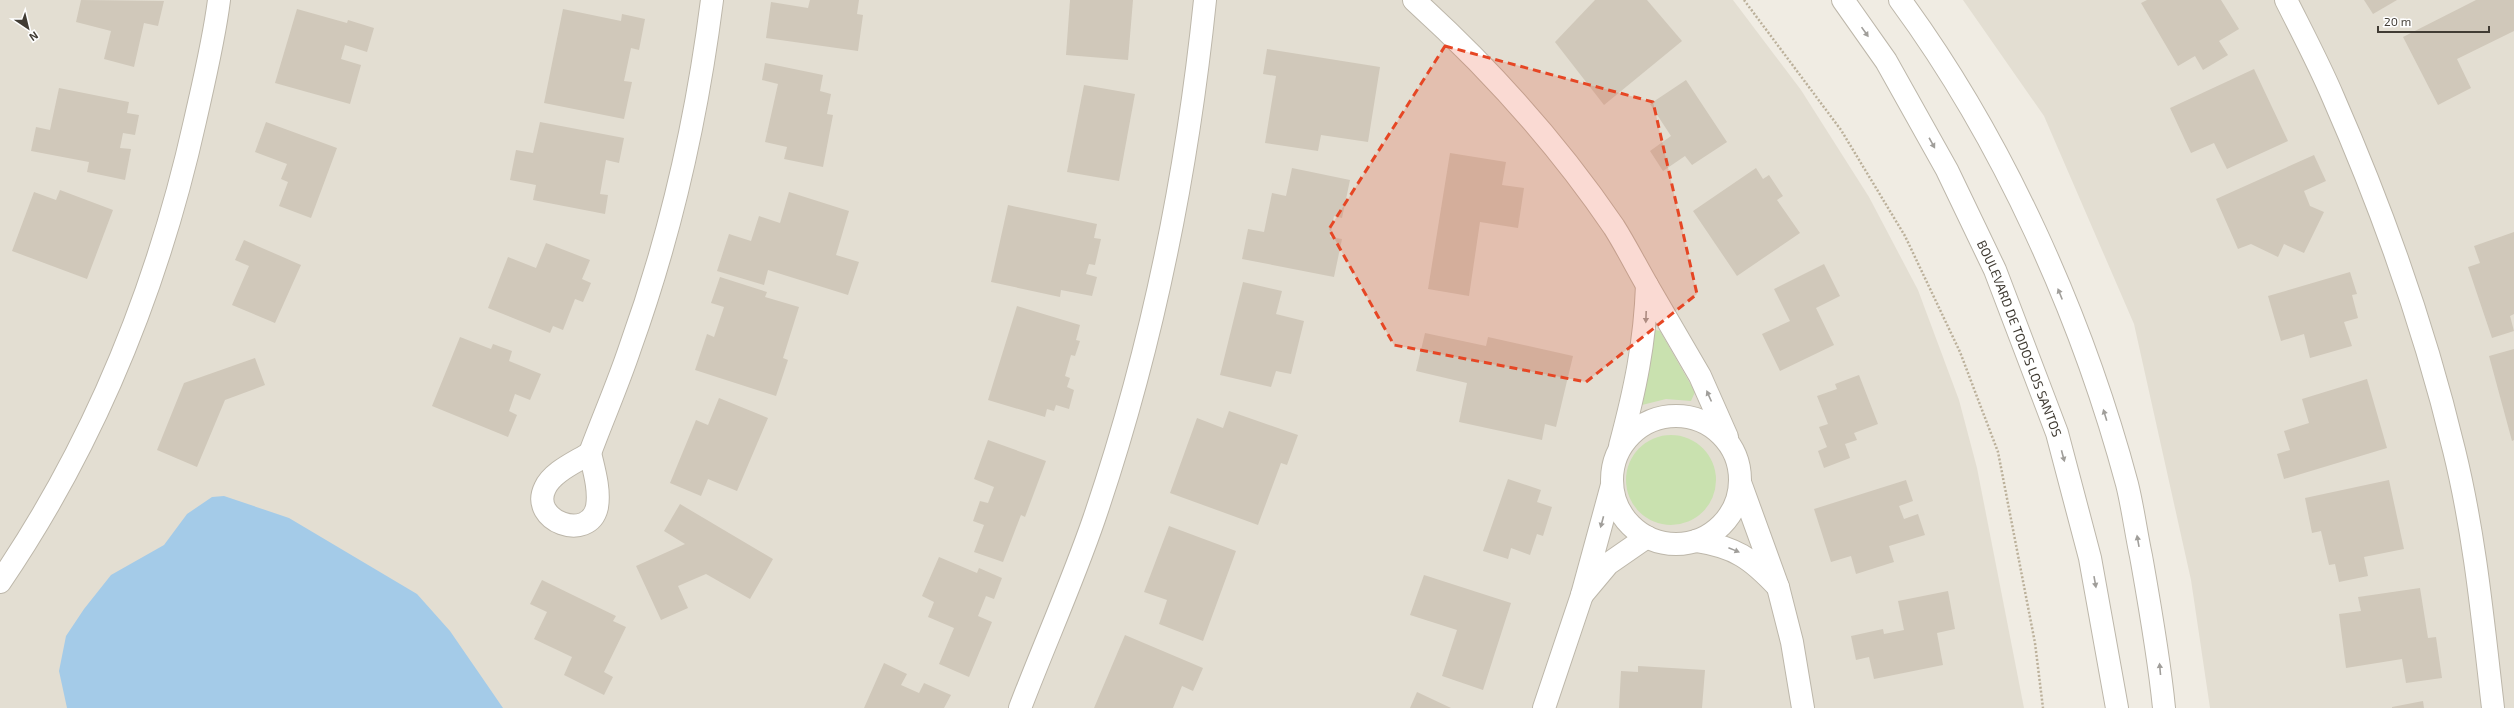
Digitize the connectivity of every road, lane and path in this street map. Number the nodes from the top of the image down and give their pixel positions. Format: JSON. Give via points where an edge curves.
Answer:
{"nodes":[{"id":1,"x":219,"y":0,"type":"edge"},
{"id":2,"x":712,"y":0,"type":"edge"},
{"id":3,"x":1205,"y":0,"type":"edge"},
{"id":4,"x":1414,"y":0,"type":"edge"},
{"id":5,"x":1744,"y":0,"type":"edge"},
{"id":6,"x":1843,"y":0,"type":"edge"},
{"id":7,"x":1900,"y":0,"type":"edge"},
{"id":8,"x":2286,"y":0,"type":"edge"},
{"id":9,"x":1647,"y":285,"type":"junction"},
{"id":10,"x":1730,"y":444,"type":"junction"},
{"id":11,"x":1619,"y":451,"type":"junction"},
{"id":12,"x":590,"y":453,"type":"dead end"},
{"id":13,"x":1612,"y":484,"type":"junction"},
{"id":14,"x":1740,"y":485,"type":"junction"},
{"id":15,"x":1647,"y":537,"type":"junction"},
{"id":16,"x":1696,"y":541,"type":"junction"},
{"id":17,"x":0,"y":582,"type":"edge"},
{"id":18,"x":1778,"y":587,"type":"junction"},
{"id":19,"x":1582,"y":595,"type":"junction"},
{"id":20,"x":1020,"y":708,"type":"edge"},
{"id":21,"x":1544,"y":708,"type":"edge"},
{"id":22,"x":1803,"y":708,"type":"edge"},
{"id":23,"x":2044,"y":708,"type":"edge"},
{"id":24,"x":2117,"y":708,"type":"edge"},
{"id":25,"x":2164,"y":708,"type":"edge"},
{"id":26,"x":2493,"y":708,"type":"edge"}],
"edges":[{"from":1,"to":17,"type":"street","via":[[185,168],[151,281],[109,390],[49,505]]},
{"from":2,"to":12,"type":"street","via":[[692,125],[665,234],[631,347]]},
{"from":3,"to":20,"type":"street","via":[[1192,114],[1172,225],[1149,325],[1094,519]]},
{"from":4,"to":9,"type":"street","via":[[1462,44],[1535,124],[1615,228]]},
{"from":5,"to":23,"type":"path","via":[[1841,130],[1905,236],[1960,352],[1998,452],[2035,643]]},
{"from":6,"to":24,"type":"street","name":"BOULEVARD DE TODOS LOS SANTOS","one_way":true,"via":[[1886,61],[1947,170],[1995,270],[2057,432],[2090,558]]},
{"from":25,"to":7,"type":"street","one_way":true,"via":[[2158,653],[2128,486],[2092,372],[2034,229],[1973,111]]},
{"from":8,"to":26,"type":"street","via":[[2333,96],[2390,235],[2427,348],[2454,451],[2473,541]]},
{"from":10,"to":9,"type":"street","one_way":true,"via":[[1700,376]]},
{"from":9,"to":11,"type":"street","one_way":true,"via":[[1645,330],[1637,382]]},
{"from":10,"to":11,"type":"street","via":[[1717,430],[1701,420],[1682,416],[1645,424],[1630,435]]},
{"from":10,"to":14,"type":"street","via":[[1739,464]]},
{"from":11,"to":13,"type":"street","via":[[1613,467]]},
{"from":13,"to":15,"type":"street","via":[[1617,506],[1630,524]]},
{"from":13,"to":19,"type":"street","one_way":true},
{"from":14,"to":16,"type":"street","via":[[1736,503],[1727,519],[1713,532]]},
{"from":14,"to":18,"type":"street"},
{"from":15,"to":16,"type":"street","via":[[1663,543],[1680,544]]},
{"from":15,"to":19,"type":"street","via":[[1608,564]]},
{"from":16,"to":18,"type":"street","one_way":true,"via":[[1720,545],[1740,553],[1757,564]]},
{"from":18,"to":22,"type":"street","via":[[1792,642]]},
{"from":19,"to":21,"type":"street"}]}
